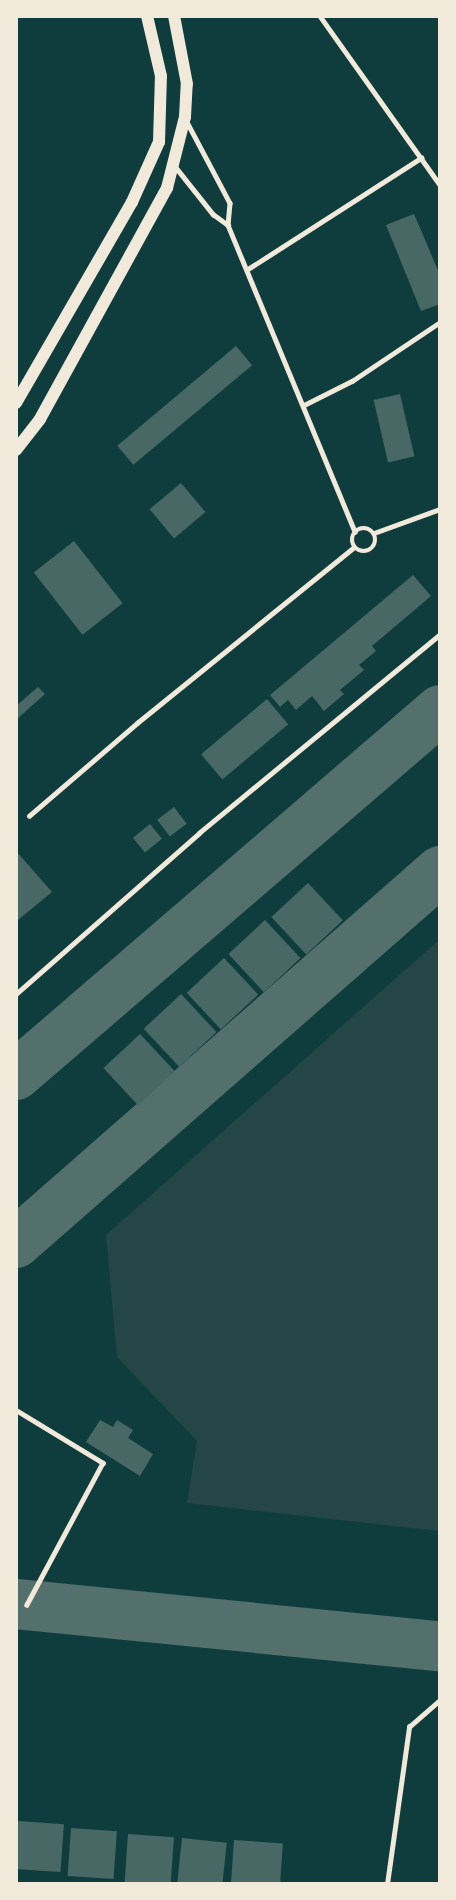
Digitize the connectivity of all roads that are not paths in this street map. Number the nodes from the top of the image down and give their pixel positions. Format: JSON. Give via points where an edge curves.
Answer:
{"nodes":[{"id":1,"x":147,"y":16,"type":"edge"},
{"id":2,"x":174,"y":16,"type":"edge"},
{"id":3,"x":320,"y":16,"type":"edge"},
{"id":4,"x":185,"y":117,"type":"junction"},
{"id":5,"x":421,"y":158,"type":"junction"},
{"id":6,"x":174,"y":164,"type":"junction"},
{"id":7,"x":440,"y":185,"type":"edge"},
{"id":8,"x":228,"y":225,"type":"junction"},
{"id":9,"x":248,"y":269,"type":"junction"},
{"id":10,"x":440,"y":322,"type":"edge"},
{"id":11,"x":16,"y":403,"type":"edge"},
{"id":12,"x":304,"y":405,"type":"junction"},
{"id":13,"x":16,"y":450,"type":"edge"},
{"id":14,"x":440,"y":509,"type":"edge"},
{"id":15,"x":355,"y":532,"type":"junction"},
{"id":16,"x":374,"y":534,"type":"junction"},
{"id":17,"x":354,"y":547,"type":"junction"},
{"id":18,"x":440,"y":634,"type":"edge"},
{"id":19,"x":29,"y":816,"type":"dead end"},
{"id":20,"x":16,"y":994,"type":"edge"},
{"id":21,"x":16,"y":1410,"type":"edge"},
{"id":22,"x":27,"y":1605,"type":"dead end"},
{"id":23,"x":440,"y":1700,"type":"edge"},
{"id":24,"x":387,"y":1884,"type":"edge"}],
"edges":[{"from":1,"to":11,"type":"main road","via":[[161,76],[159,142],[132,202]]},
{"from":2,"to":4,"type":"main road","via":[[185,59]]},
{"from":3,"to":5,"type":"lane"},
{"from":4,"to":6,"type":"main road"},
{"from":4,"to":8,"type":"lane","via":[[230,203]]},
{"from":5,"to":7,"type":"lane"},
{"from":5,"to":9,"type":"lane"},
{"from":6,"to":8,"type":"lane","via":[[213,214]]},
{"from":6,"to":13,"type":"main road","via":[[157,207],[40,419]]},
{"from":8,"to":9,"type":"lane"},
{"from":9,"to":12,"type":"lane"},
{"from":10,"to":12,"type":"lane","via":[[352,381]]},
{"from":12,"to":15,"type":"lane","via":[[317,447]]},
{"from":14,"to":16,"type":"lane"},
{"from":15,"to":16,"type":"lane","via":[[365,528]]},
{"from":15,"to":17,"type":"lane"},
{"from":16,"to":17,"type":"lane","via":[[375,544],[368,551]]},
{"from":17,"to":19,"type":"lane"},
{"from":18,"to":20,"type":"lane","via":[[199,833]]},
{"from":21,"to":22,"type":"lane","via":[[103,1462]]},
{"from":23,"to":24,"type":"lane","via":[[409,1727]]}]}
